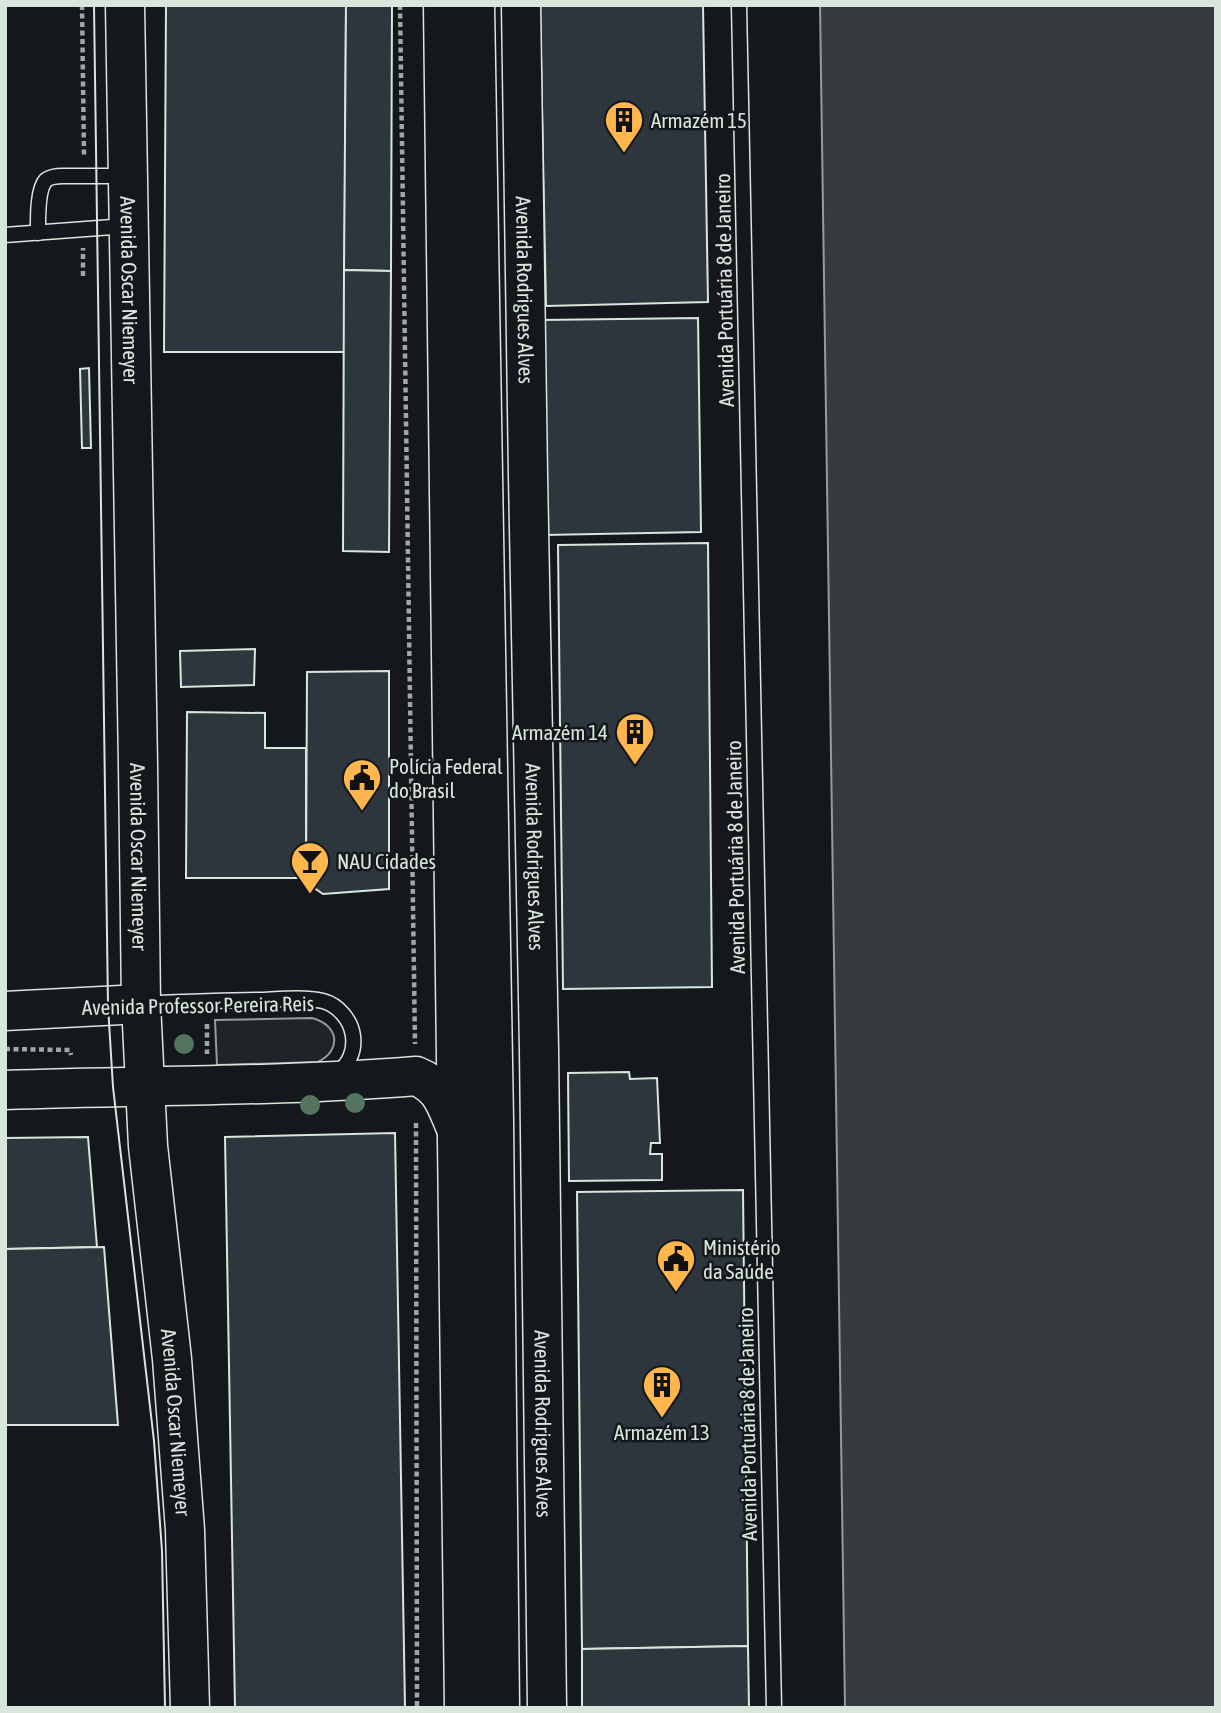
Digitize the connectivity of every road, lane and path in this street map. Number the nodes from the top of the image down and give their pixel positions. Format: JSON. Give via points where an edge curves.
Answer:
{"nodes":[{"id":1,"x":82,"y":5,"type":"edge"},
{"id":2,"x":125,"y":5,"type":"edge"},
{"id":3,"x":400,"y":5,"type":"edge"},
{"id":4,"x":443,"y":5,"type":"edge"},
{"id":5,"x":475,"y":5,"type":"edge"},
{"id":6,"x":521,"y":5,"type":"edge"},
{"id":7,"x":739,"y":5,"type":"edge"},
{"id":8,"x":84,"y":176,"type":"junction"},
{"id":9,"x":128,"y":176,"type":"junction"},
{"id":10,"x":128,"y":225,"type":"junction"},
{"id":11,"x":84,"y":230,"type":"junction"},
{"id":12,"x":38,"y":233,"type":"junction"},
{"id":13,"x":5,"y":235,"type":"edge"},
{"id":14,"x":83,"y":276,"type":"dead end"},
{"id":15,"x":141,"y":1004,"type":"junction"},
{"id":16,"x":5,"y":1011,"type":"edge"},
{"id":17,"x":207,"y":1024,"type":"dead end"},
{"id":18,"x":5,"y":1049,"type":"edge"},
{"id":19,"x":71,"y":1056,"type":"dead end"},
{"id":20,"x":208,"y":1057,"type":"dead end"},
{"id":21,"x":415,"y":1076,"type":"junction"},
{"id":22,"x":321,"y":1082,"type":"junction"},
{"id":23,"x":145,"y":1087,"type":"junction"},
{"id":24,"x":5,"y":1090,"type":"edge"},
{"id":25,"x":457,"y":1131,"type":"junction"},
{"id":26,"x":190,"y":1708,"type":"edge"},
{"id":27,"x":417,"y":1708,"type":"edge"},
{"id":28,"x":464,"y":1708,"type":"edge"},
{"id":29,"x":500,"y":1708,"type":"edge"},
{"id":30,"x":548,"y":1708,"type":"edge"},
{"id":31,"x":774,"y":1708,"type":"edge"}],
"edges":[{"from":1,"to":8,"type":"path"},
{"from":2,"to":9,"type":"main road","name":"Avenida Oscar Niemeyer"},
{"from":3,"to":21,"type":"path"},
{"from":4,"to":25,"type":"main road"},
{"from":5,"to":29,"type":"main road"},
{"from":6,"to":30,"type":"main road","name":"Avenida Rodrigues Alves"},
{"from":7,"to":31,"type":"lane","name":"Avenida Portuária 8 de Janeiro"},
{"from":8,"to":9,"type":"lane"},
{"from":8,"to":12,"type":"lane","via":[[46,180],[39,202]]},
{"from":9,"to":10,"type":"main road","name":"Avenida Oscar Niemeyer"},
{"from":10,"to":11,"type":"lane"},
{"from":10,"to":15,"type":"main road","name":"Avenida Oscar Niemeyer"},
{"from":11,"to":12,"type":"lane"},
{"from":11,"to":14,"type":"path"},
{"from":12,"to":13,"type":"lane"},
{"from":15,"to":16,"type":"main road","name":"Avenida Professor Pereira Reis"},
{"from":15,"to":22,"type":"lane","name":"Avenida Professor Pereira Reis","via":[[270,999],[325,1002],[348,1021],[354,1040],[348,1063]]},
{"from":15,"to":23,"type":"main road","name":"Avenida Oscar Niemeyer"},
{"from":17,"to":20,"type":"path"},
{"from":18,"to":19,"type":"path","via":[[70,1050]]},
{"from":21,"to":22,"type":"main road"},
{"from":21,"to":25,"type":"main road","via":[[440,1093]]},
{"from":21,"to":27,"type":"path"},
{"from":22,"to":23,"type":"main road"},
{"from":23,"to":24,"type":"main road"},
{"from":23,"to":26,"type":"main road","name":"Avenida Oscar Niemeyer","via":[[185,1530]]},
{"from":25,"to":28,"type":"main road"}]}
